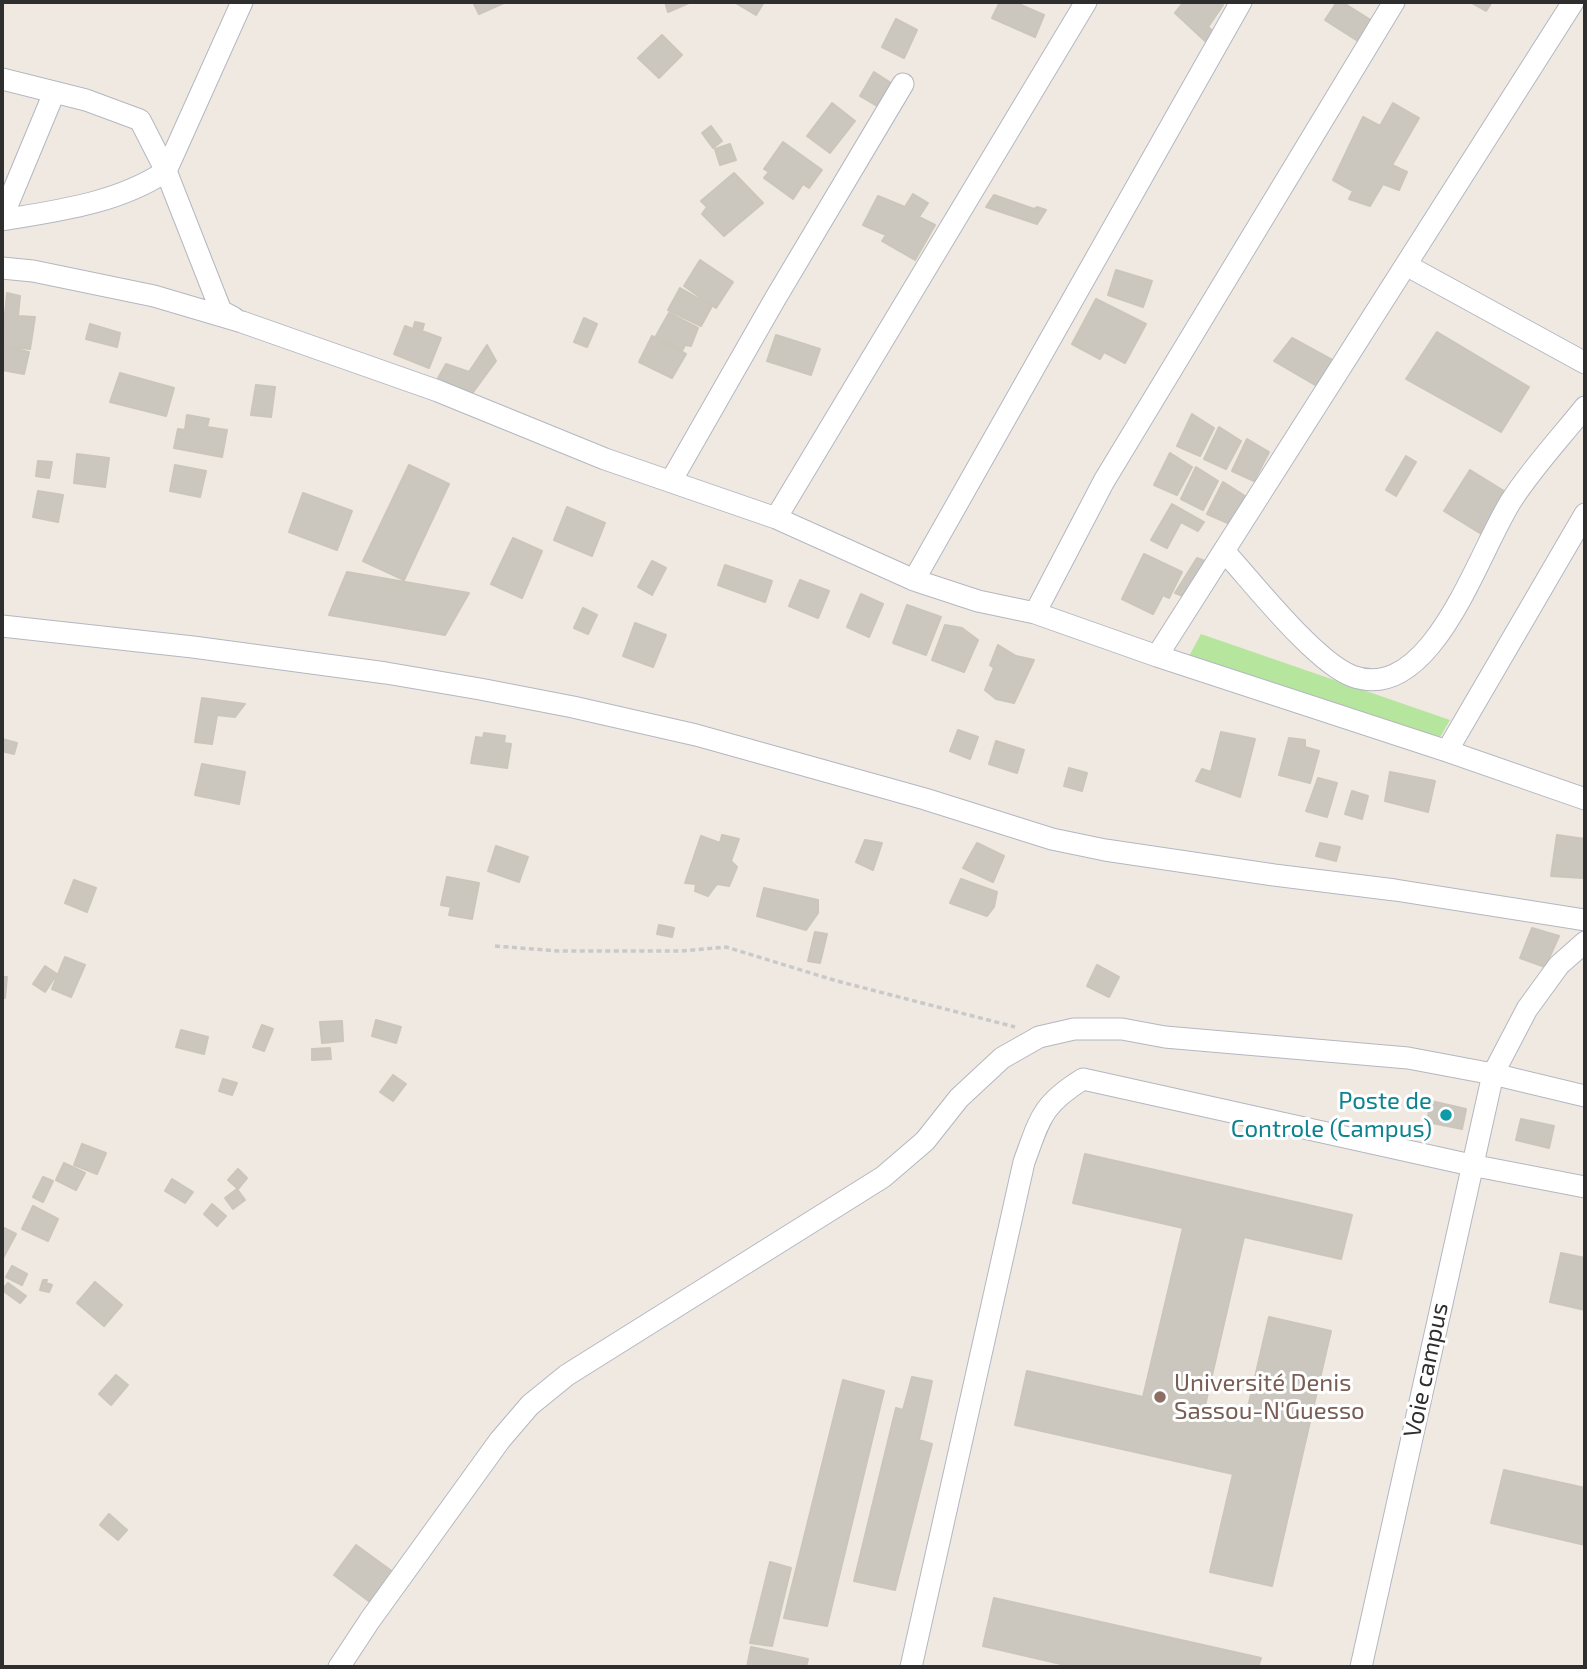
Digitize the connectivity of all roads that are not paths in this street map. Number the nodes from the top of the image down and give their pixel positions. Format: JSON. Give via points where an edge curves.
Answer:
{"nodes":[{"id":1,"x":242,"y":2,"type":"edge"},
{"id":2,"x":1086,"y":2,"type":"edge"},
{"id":3,"x":1241,"y":2,"type":"edge"},
{"id":4,"x":1394,"y":2,"type":"edge"},
{"id":5,"x":1573,"y":2,"type":"edge"},
{"id":6,"x":2,"y":79,"type":"edge"},
{"id":7,"x":903,"y":84,"type":"dead end"},
{"id":8,"x":54,"y":93,"type":"junction"},
{"id":9,"x":166,"y":171,"type":"junction"},
{"id":10,"x":2,"y":219,"type":"edge"},
{"id":11,"x":1406,"y":265,"type":"junction"},
{"id":12,"x":2,"y":268,"type":"edge"},
{"id":13,"x":242,"y":322,"type":"junction"},
{"id":14,"x":1585,"y":363,"type":"edge"},
{"id":15,"x":1585,"y":407,"type":"edge"},
{"id":16,"x":671,"y":481,"type":"junction"},
{"id":17,"x":1585,"y":514,"type":"edge"},
{"id":18,"x":776,"y":518,"type":"junction"},
{"id":19,"x":1224,"y":551,"type":"junction"},
{"id":20,"x":914,"y":580,"type":"junction"},
{"id":21,"x":1035,"y":612,"type":"junction"},
{"id":22,"x":2,"y":626,"type":"edge"},
{"id":23,"x":1157,"y":656,"type":"junction"},
{"id":24,"x":1447,"y":751,"type":"junction"},
{"id":25,"x":1585,"y":799,"type":"edge"},
{"id":26,"x":1585,"y":920,"type":"edge"},
{"id":27,"x":1585,"y":942,"type":"edge"},
{"id":28,"x":1493,"y":1074,"type":"junction"},
{"id":29,"x":1585,"y":1096,"type":"edge"},
{"id":30,"x":1471,"y":1165,"type":"junction"},
{"id":31,"x":1585,"y":1187,"type":"edge"},
{"id":32,"x":340,"y":1667,"type":"edge"},
{"id":33,"x":911,"y":1667,"type":"edge"},
{"id":34,"x":1361,"y":1667,"type":"edge"}],
"edges":[{"from":1,"to":9,"type":"street"},
{"from":2,"to":18,"type":"street"},
{"from":3,"to":20,"type":"street"},
{"from":4,"to":21,"type":"street","via":[[1104,481]]},
{"from":5,"to":11,"type":"street"},
{"from":6,"to":8,"type":"street"},
{"from":7,"to":16,"type":"street"},
{"from":8,"to":9,"type":"street","via":[[140,120]]},
{"from":8,"to":10,"type":"street"},
{"from":9,"to":10,"type":"street","via":[[145,186],[119,195]]},
{"from":9,"to":13,"type":"street","via":[[221,311]]},
{"from":11,"to":14,"type":"street"},
{"from":11,"to":19,"type":"street"},
{"from":12,"to":13,"type":"street","via":[[154,296]]},
{"from":13,"to":16,"type":"street"},
{"from":15,"to":19,"type":"street","via":[[1512,499],[1442,631],[1415,663],[1390,678],[1354,677],[1334,667]]},
{"from":16,"to":18,"type":"street"},
{"from":17,"to":24,"type":"street"},
{"from":18,"to":20,"type":"street"},
{"from":19,"to":23,"type":"street"},
{"from":20,"to":21,"type":"street","via":[[978,601]]},
{"from":21,"to":23,"type":"street"},
{"from":22,"to":26,"type":"street","via":[[193,647],[480,689],[696,735],[1052,839]]},
{"from":23,"to":24,"type":"street"},
{"from":24,"to":25,"type":"street"},
{"from":27,"to":28,"type":"street","name":"Voie campus","via":[[1559,965],[1527,1009]]},
{"from":28,"to":29,"type":"street"},
{"from":28,"to":30,"type":"street","name":"Voie campus"},
{"from":28,"to":32,"type":"street","via":[[1408,1058],[1122,1029],[1074,1030],[1040,1037],[1002,1058],[959,1098],[925,1141],[883,1177],[567,1375],[530,1405]]},
{"from":30,"to":31,"type":"street"},
{"from":30,"to":33,"type":"street","via":[[1083,1079],[1048,1105],[1024,1162]]},
{"from":30,"to":34,"type":"street","name":"Voie campus"}]}
